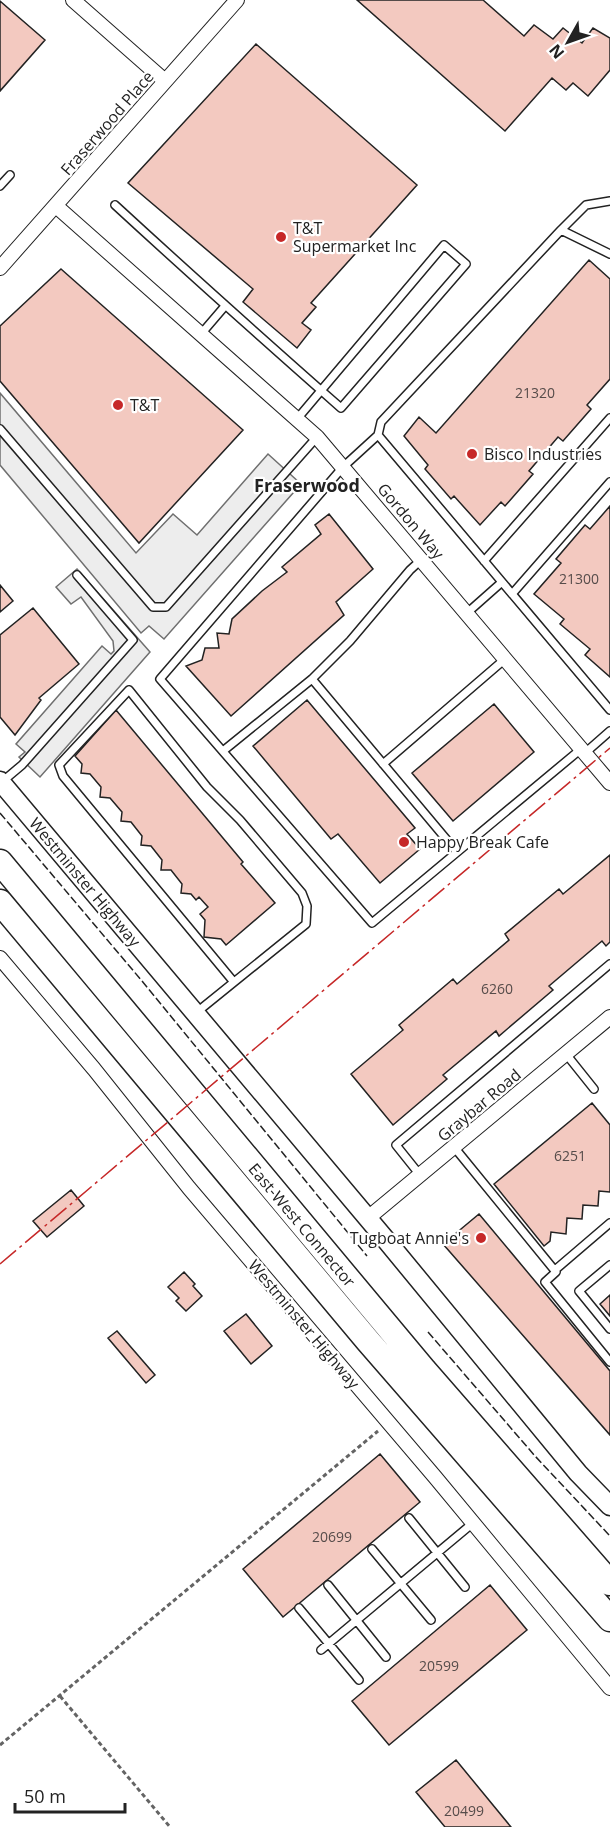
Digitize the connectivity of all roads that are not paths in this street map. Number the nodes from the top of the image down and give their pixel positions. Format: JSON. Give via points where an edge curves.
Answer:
{"nodes":[{"id":1,"x":73,"y":0,"type":"edge"},
{"id":2,"x":237,"y":0,"type":"edge"},
{"id":3,"x":165,"y":81,"type":"junction"},
{"id":4,"x":10,"y":175,"type":"dead end"},
{"id":5,"x":0,"y":186,"type":"edge"},
{"id":6,"x":610,"y":201,"type":"edge"},
{"id":7,"x":56,"y":206,"type":"junction"},
{"id":8,"x":115,"y":206,"type":"dead end"},
{"id":9,"x":561,"y":231,"type":"junction"},
{"id":10,"x":610,"y":254,"type":"edge"},
{"id":11,"x":0,"y":268,"type":"edge"},
{"id":12,"x":225,"y":306,"type":"junction"},
{"id":13,"x":201,"y":334,"type":"junction"},
{"id":14,"x":320,"y":390,"type":"junction"},
{"id":15,"x":610,"y":418,"type":"edge"},
{"id":16,"x":297,"y":419,"type":"junction"},
{"id":17,"x":0,"y":429,"type":"edge"},
{"id":18,"x":378,"y":435,"type":"junction"},
{"id":19,"x":317,"y":437,"type":"junction"},
{"id":20,"x":343,"y":467,"type":"junction"},
{"id":21,"x":610,"y":482,"type":"edge"},
{"id":22,"x":422,"y":560,"type":"junction"},
{"id":23,"x":484,"y":561,"type":"junction"},
{"id":24,"x":77,"y":575,"type":"dead end"},
{"id":25,"x":502,"y":582,"type":"junction"},
{"id":26,"x":512,"y":594,"type":"junction"},
{"id":27,"x":467,"y":613,"type":"junction"},
{"id":28,"x":505,"y":659,"type":"junction"},
{"id":29,"x":312,"y":678,"type":"junction"},
{"id":30,"x":610,"y":710,"type":"edge"},
{"id":31,"x":610,"y":731,"type":"edge"},
{"id":32,"x":583,"y":751,"type":"junction"},
{"id":33,"x":223,"y":752,"type":"junction"},
{"id":34,"x":383,"y":764,"type":"junction"},
{"id":35,"x":1,"y":782,"type":"edge"},
{"id":36,"x":610,"y":783,"type":"edge"},
{"id":37,"x":458,"y":852,"type":"junction"},
{"id":38,"x":0,"y":862,"type":"edge"},
{"id":39,"x":0,"y":902,"type":"edge"},
{"id":40,"x":0,"y":958,"type":"edge"},
{"id":41,"x":610,"y":964,"type":"edge"},
{"id":42,"x":233,"y":981,"type":"junction"},
{"id":43,"x":195,"y":1014,"type":"junction"},
{"id":44,"x":610,"y":1017,"type":"edge"},
{"id":45,"x":566,"y":1054,"type":"junction"},
{"id":46,"x":594,"y":1089,"type":"dead end"},
{"id":47,"x":454,"y":1147,"type":"junction"},
{"id":48,"x":420,"y":1175,"type":"junction"},
{"id":49,"x":368,"y":1218,"type":"junction"},
{"id":50,"x":610,"y":1223,"type":"edge"},
{"id":51,"x":610,"y":1264,"type":"edge"},
{"id":52,"x":555,"y":1270,"type":"junction"},
{"id":53,"x":610,"y":1329,"type":"edge"},
{"id":54,"x":610,"y":1362,"type":"edge"},
{"id":55,"x":607,"y":1497,"type":"edge"},
{"id":56,"x":409,"y":1518,"type":"dead end"},
{"id":57,"x":473,"y":1523,"type":"junction"},
{"id":58,"x":372,"y":1549,"type":"dead end"},
{"id":59,"x":437,"y":1553,"type":"junction"},
{"id":60,"x":401,"y":1583,"type":"junction"},
{"id":61,"x":610,"y":1583,"type":"edge"},
{"id":62,"x":328,"y":1585,"type":"dead end"},
{"id":63,"x":465,"y":1587,"type":"dead end"},
{"id":64,"x":299,"y":1608,"type":"dead end"},
{"id":65,"x":610,"y":1619,"type":"edge"},
{"id":66,"x":357,"y":1620,"type":"junction"},
{"id":67,"x":431,"y":1620,"type":"dead end"},
{"id":68,"x":329,"y":1643,"type":"junction"},
{"id":69,"x":321,"y":1650,"type":"dead end"},
{"id":70,"x":386,"y":1657,"type":"dead end"},
{"id":71,"x":359,"y":1680,"type":"dead end"},
{"id":72,"x":610,"y":1688,"type":"edge"}],
"edges":[{"from":1,"to":3,"type":"street"},
{"from":2,"to":3,"type":"street","name":"Fraserwood Place"},
{"from":3,"to":7,"type":"street","name":"Fraserwood Place"},
{"from":4,"to":5,"type":"lane"},
{"from":6,"to":9,"type":"lane","via":[[586,205]]},
{"from":7,"to":11,"type":"street","name":"Fraserwood Place"},
{"from":7,"to":13,"type":"street","name":"Gordon Way"},
{"from":8,"to":12,"type":"lane"},
{"from":9,"to":10,"type":"lane"},
{"from":9,"to":18,"type":"lane","via":[[381,422]]},
{"from":12,"to":13,"type":"lane"},
{"from":12,"to":14,"type":"lane"},
{"from":13,"to":16,"type":"street","name":"Gordon Way"},
{"from":14,"to":14,"type":"lane","via":[[341,408],[466,264],[444,245]]},
{"from":14,"to":16,"type":"lane"},
{"from":15,"to":23,"type":"lane"},
{"from":16,"to":19,"type":"street","name":"Gordon Way"},
{"from":17,"to":19,"type":"lane","via":[[153,607],[160,608],[166,607]]},
{"from":18,"to":20,"type":"lane"},
{"from":18,"to":23,"type":"lane"},
{"from":19,"to":20,"type":"street","name":"Gordon Way"},
{"from":20,"to":22,"type":"street","name":"Gordon Way"},
{"from":20,"to":33,"type":"lane","via":[[160,679]]},
{"from":21,"to":26,"type":"lane"},
{"from":22,"to":27,"type":"street","name":"Gordon Way"},
{"from":22,"to":29,"type":"lane"},
{"from":23,"to":25,"type":"lane"},
{"from":24,"to":35,"type":"lane","via":[[133,639],[22,765]]},
{"from":25,"to":26,"type":"lane"},
{"from":25,"to":27,"type":"lane"},
{"from":26,"to":30,"type":"lane"},
{"from":27,"to":28,"type":"street","name":"Gordon Way"},
{"from":28,"to":32,"type":"street","name":"Gordon Way"},
{"from":28,"to":34,"type":"lane"},
{"from":29,"to":33,"type":"lane"},
{"from":29,"to":34,"type":"lane"},
{"from":31,"to":32,"type":"lane"},
{"from":32,"to":36,"type":"street","name":"Gordon Way"},
{"from":32,"to":37,"type":"lane"},
{"from":33,"to":37,"type":"lane","via":[[372,923]]},
{"from":34,"to":37,"type":"lane"},
{"from":35,"to":43,"type":"main road","name":"Westminster Highway"},
{"from":38,"to":61,"type":"highway","name":"East-West Connector","via":[[416,1361]]},
{"from":39,"to":65,"type":"highway","name":"East-West Connector","via":[[368,1341]]},
{"from":40,"to":57,"type":"street","name":"Westminster Highway"},
{"from":41,"to":48,"type":"lane","via":[[396,1145]]},
{"from":42,"to":42,"type":"lane","via":[[306,924],[307,906],[302,894],[129,690],[59,765],[63,776]]},
{"from":42,"to":43,"type":"lane"},
{"from":43,"to":49,"type":"main road","name":"Westminster Highway"},
{"from":44,"to":45,"type":"street","name":"Graybar Road"},
{"from":45,"to":46,"type":"lane"},
{"from":45,"to":47,"type":"street","name":"Graybar Road"},
{"from":47,"to":48,"type":"street","name":"Graybar Road"},
{"from":47,"to":52,"type":"lane"},
{"from":48,"to":49,"type":"street","name":"Graybar Road"},
{"from":49,"to":55,"type":"main road","name":"Westminster Highway","via":[[578,1473]]},
{"from":50,"to":52,"type":"lane"},
{"from":51,"to":53,"type":"lane","via":[[579,1291]]},
{"from":52,"to":54,"type":"lane","via":[[545,1282]]},
{"from":56,"to":59,"type":"lane"},
{"from":57,"to":59,"type":"lane"},
{"from":57,"to":72,"type":"street","name":"Westminster Highway"},
{"from":58,"to":60,"type":"lane"},
{"from":59,"to":60,"type":"lane"},
{"from":59,"to":63,"type":"lane"},
{"from":60,"to":66,"type":"lane"},
{"from":60,"to":67,"type":"lane"},
{"from":62,"to":66,"type":"lane"},
{"from":64,"to":68,"type":"lane"},
{"from":66,"to":68,"type":"lane"},
{"from":66,"to":70,"type":"lane"},
{"from":68,"to":69,"type":"lane"},
{"from":68,"to":71,"type":"lane"}]}
